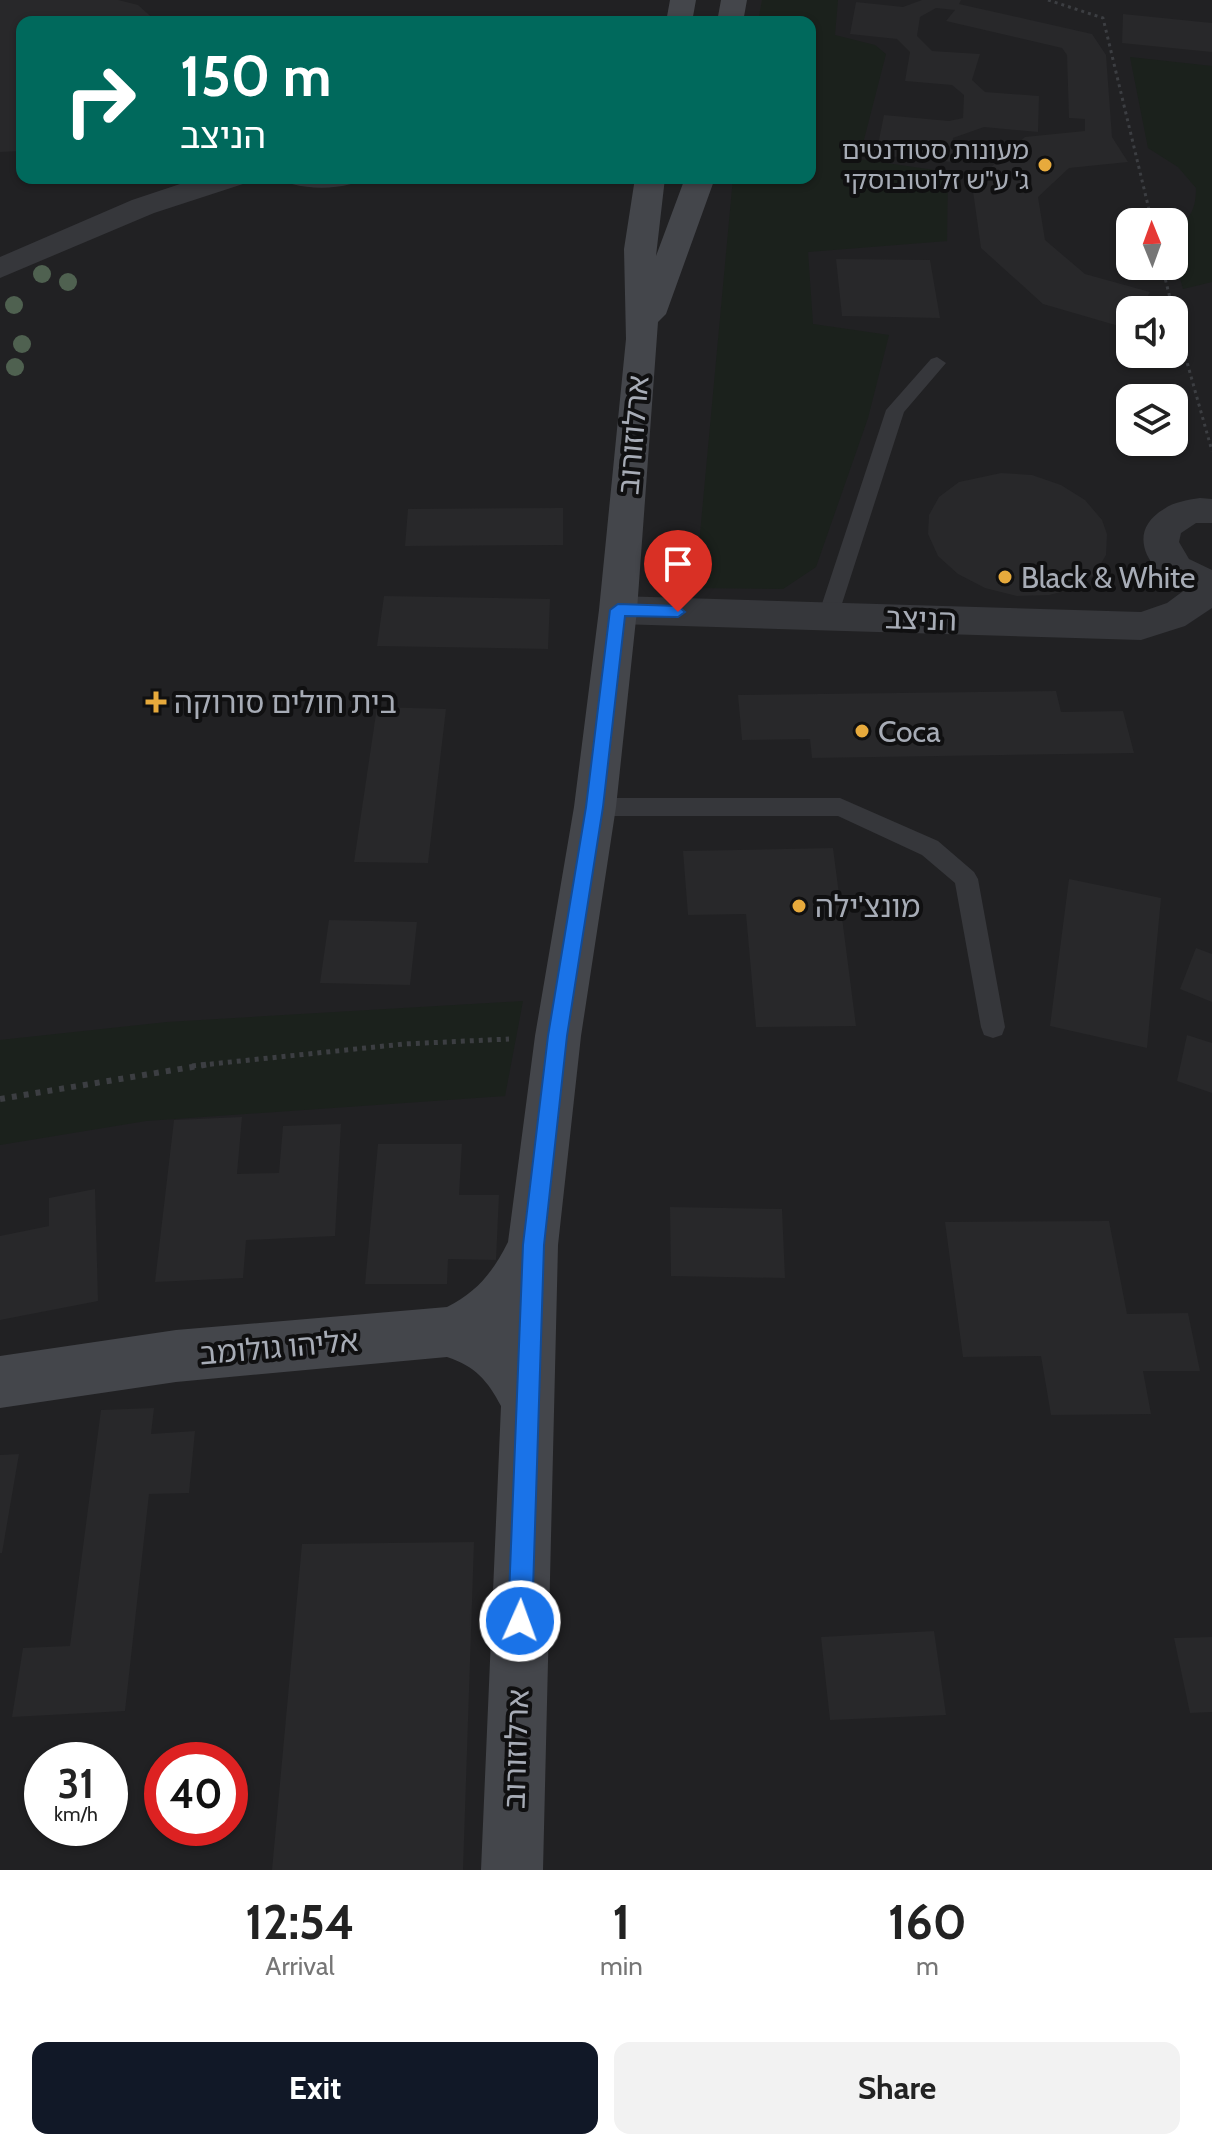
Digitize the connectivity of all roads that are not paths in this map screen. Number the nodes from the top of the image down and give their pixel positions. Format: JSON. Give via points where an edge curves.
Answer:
{"nodes":[{"id":1,"x":146,"y":184,"type":"edge"},
{"id":2,"x":204,"y":184,"type":"edge"},
{"id":3,"x":645,"y":184,"type":"edge"},
{"id":4,"x":698,"y":184,"type":"edge"},
{"id":5,"x":0,"y":245,"type":"edge"},
{"id":6,"x":0,"y":269,"type":"edge"},
{"id":7,"x":642,"y":339,"type":"junction"},
{"id":8,"x":937,"y":363,"type":"dead end"},
{"id":9,"x":1212,"y":511,"type":"edge"},
{"id":10,"x":1212,"y":584,"type":"edge"},
{"id":11,"x":618,"y":610,"type":"junction"},
{"id":12,"x":828,"y":616,"type":"junction"},
{"id":13,"x":595,"y":807,"type":"junction"},
{"id":14,"x":993,"y":1027,"type":"dead end"},
{"id":15,"x":533,"y":1245,"type":"junction"},
{"id":16,"x":447,"y":1332,"type":"junction"},
{"id":17,"x":0,"y":1382,"type":"edge"},
{"id":18,"x":527,"y":1403,"type":"junction"},
{"id":19,"x":512,"y":1870,"type":"edge"}],
"edges":[{"from":1,"to":5,"type":"street"},
{"from":2,"to":6,"type":"street"},
{"from":3,"to":7,"type":"street","name":"ארלוזורוב"},
{"from":4,"to":7,"type":"street","name":"ארלוזורוב"},
{"from":7,"to":11,"type":"street","name":"ארלוזורוב"},
{"from":8,"to":12,"type":"lane","via":[[895,410]]},
{"from":9,"to":10,"type":"street","via":[[1173,517],[1160,540],[1173,565]]},
{"from":10,"to":12,"type":"street","name":"הניצב","via":[[1195,604],[1168,621],[1141,626]]},
{"from":11,"to":12,"type":"street","name":"הניצב"},
{"from":11,"to":13,"type":"street","name":"ארלוזורוב"},
{"from":13,"to":14,"type":"lane","via":[[840,807],[930,848],[966,879]]},
{"from":13,"to":15,"type":"street","name":"ארלוזורוב","via":[[558,1036]]},
{"from":15,"to":16,"type":"street","via":[[503,1301],[479,1320]]},
{"from":15,"to":18,"type":"street","name":"ארלוזורוב"},
{"from":16,"to":17,"type":"street","name":"אליהו גולומב","via":[[176,1356]]},
{"from":16,"to":18,"type":"street","name":"אליהו גולומב","via":[[481,1342],[509,1364]]},
{"from":18,"to":19,"type":"street","name":"ארלוזורוב"}]}
